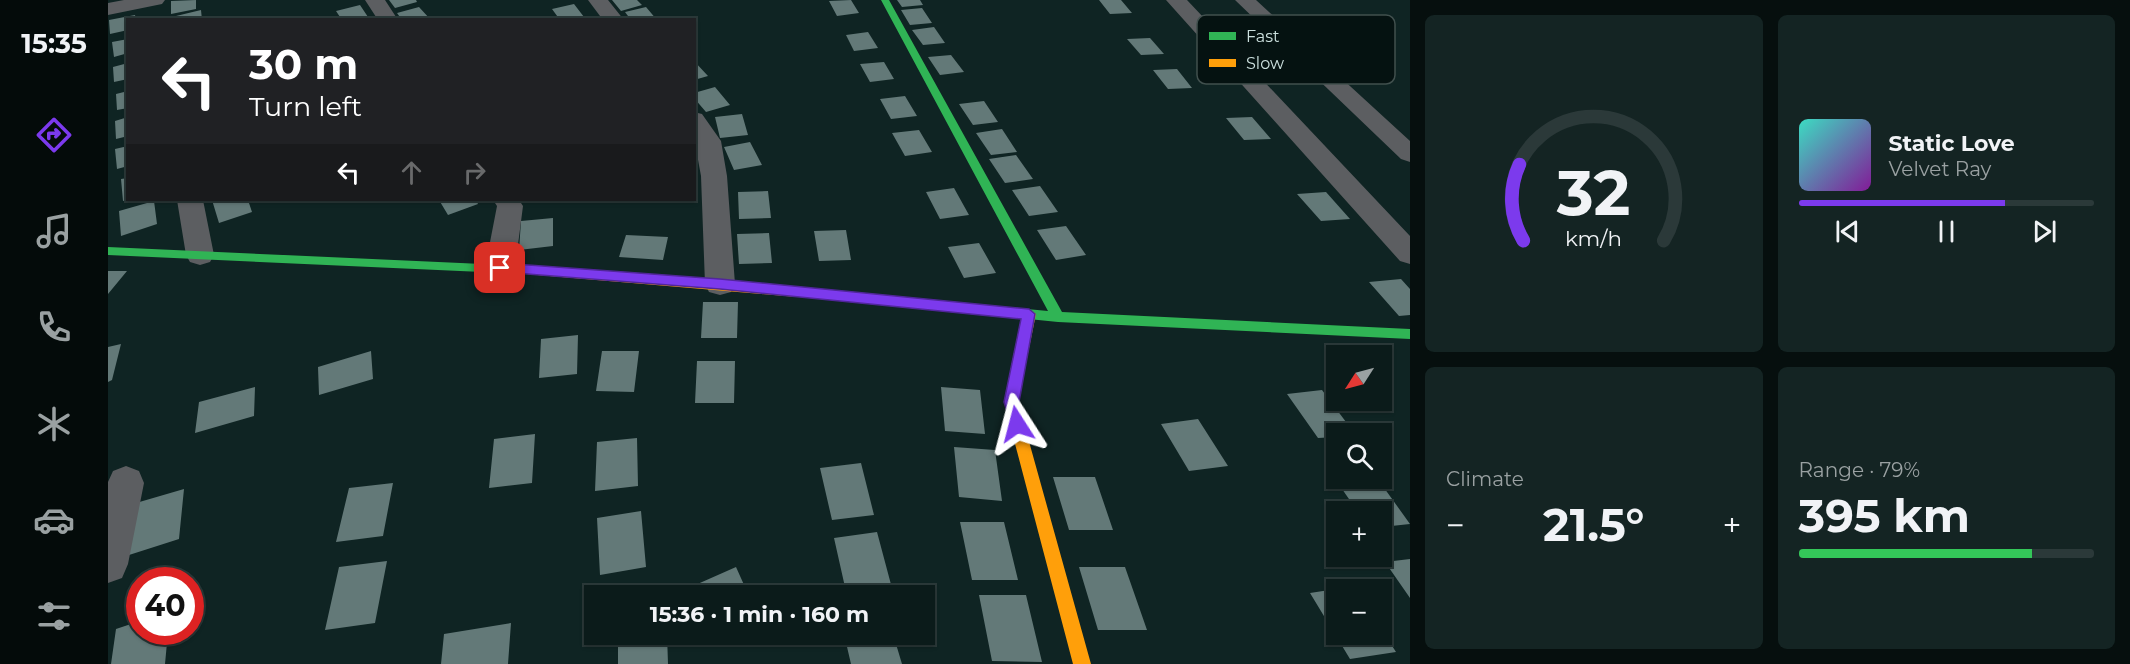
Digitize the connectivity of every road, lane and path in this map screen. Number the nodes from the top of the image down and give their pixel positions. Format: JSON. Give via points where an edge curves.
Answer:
{"nodes":[{"id":1,"x":155,"y":0,"type":"edge"},
{"id":2,"x":375,"y":0,"type":"edge"},
{"id":3,"x":598,"y":0,"type":"edge"},
{"id":4,"x":885,"y":0,"type":"edge"},
{"id":5,"x":1176,"y":0,"type":"edge"},
{"id":6,"x":1245,"y":0,"type":"edge"},
{"id":7,"x":108,"y":9,"type":"edge"},
{"id":8,"x":1261,"y":15,"type":"edge"},
{"id":9,"x":158,"y":18,"type":"edge"},
{"id":10,"x":387,"y":18,"type":"edge"},
{"id":11,"x":612,"y":18,"type":"edge"},
{"id":12,"x":1197,"y":23,"type":"edge"},
{"id":13,"x":1253,"y":84,"type":"edge"},
{"id":14,"x":1335,"y":84,"type":"edge"},
{"id":15,"x":696,"y":122,"type":"edge"},
{"id":16,"x":1410,"y":154,"type":"edge"},
{"id":17,"x":190,"y":201,"type":"edge"},
{"id":18,"x":507,"y":201,"type":"edge"},
{"id":19,"x":108,"y":251,"type":"edge"},
{"id":20,"x":1410,"y":254,"type":"edge"},
{"id":21,"x":200,"y":255,"type":"junction"},
{"id":22,"x":500,"y":268,"type":"junction"},
{"id":23,"x":720,"y":284,"type":"junction"},
{"id":24,"x":1029,"y":314,"type":"junction"},
{"id":25,"x":1058,"y":317,"type":"junction"},
{"id":26,"x":1410,"y":334,"type":"edge"},
{"id":27,"x":126,"y":483,"type":"dead end"},
{"id":28,"x":108,"y":564,"type":"edge"},
{"id":29,"x":1082,"y":664,"type":"edge"}],
"edges":[{"from":1,"to":7,"type":"street"},
{"from":1,"to":9,"type":"street"},
{"from":2,"to":10,"type":"street"},
{"from":3,"to":11,"type":"street"},
{"from":4,"to":25,"type":"street"},
{"from":5,"to":12,"type":"street"},
{"from":6,"to":8,"type":"street"},
{"from":13,"to":20,"type":"street"},
{"from":14,"to":16,"type":"street"},
{"from":15,"to":23,"type":"street","via":[[709,141]]},
{"from":17,"to":21,"type":"street"},
{"from":18,"to":22,"type":"street","via":[[510,206]]},
{"from":19,"to":21,"type":"street"},
{"from":21,"to":22,"type":"street"},
{"from":22,"to":23,"type":"street"},
{"from":23,"to":24,"type":"street"},
{"from":24,"to":25,"type":"street"},
{"from":24,"to":29,"type":"street","via":[[1011,402]]},
{"from":25,"to":26,"type":"street"},
{"from":27,"to":28,"type":"street"}]}
